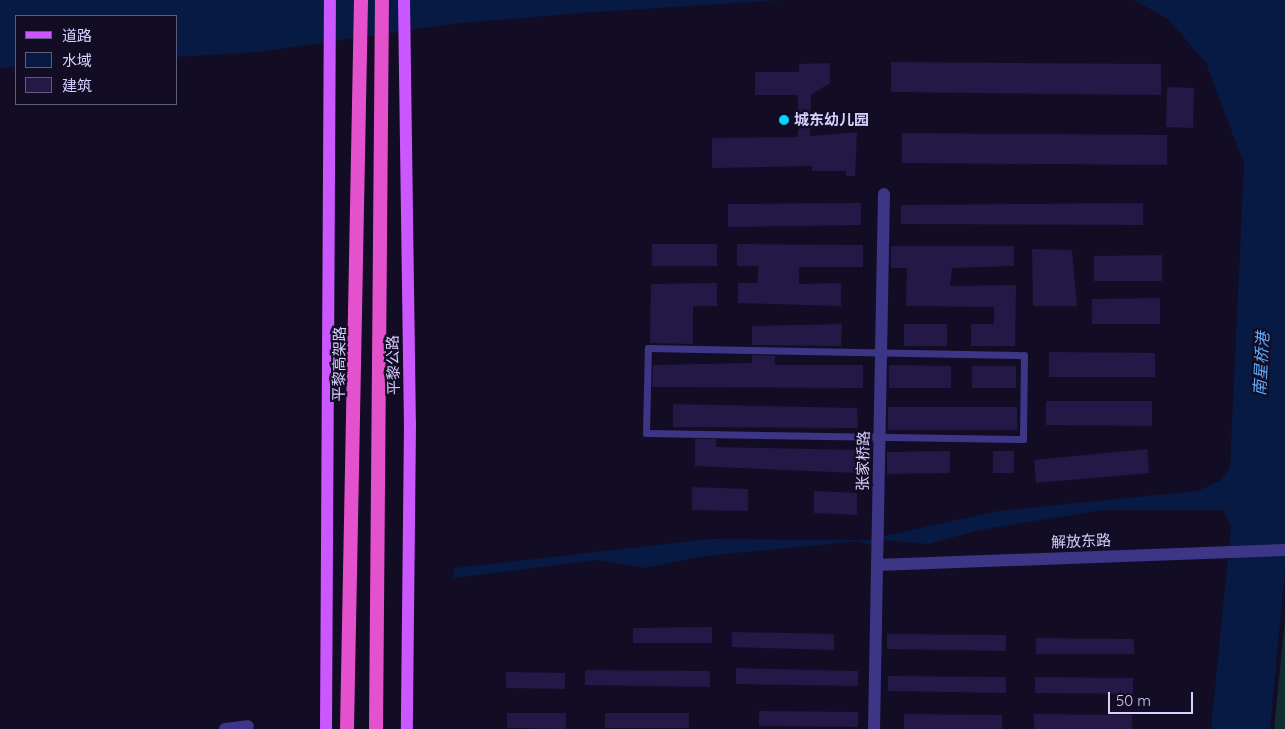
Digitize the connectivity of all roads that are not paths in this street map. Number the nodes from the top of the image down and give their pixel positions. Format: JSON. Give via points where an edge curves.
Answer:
{"nodes":[{"id":1,"x":330,"y":0,"type":"edge"},
{"id":2,"x":361,"y":0,"type":"edge"},
{"id":3,"x":382,"y":0,"type":"edge"},
{"id":4,"x":404,"y":0,"type":"edge"},
{"id":5,"x":884,"y":194,"type":"dead end"},
{"id":6,"x":882,"y":353,"type":"junction"},
{"id":7,"x":880,"y":437,"type":"junction"},
{"id":8,"x":1285,"y":550,"type":"edge"},
{"id":9,"x":878,"y":565,"type":"junction"},
{"id":10,"x":248,"y":726,"type":"dead end"},
{"id":11,"x":224,"y":729,"type":"edge"},
{"id":12,"x":326,"y":729,"type":"edge"},
{"id":13,"x":347,"y":729,"type":"edge"},
{"id":14,"x":376,"y":729,"type":"edge"},
{"id":15,"x":407,"y":729,"type":"edge"},
{"id":16,"x":874,"y":729,"type":"edge"}],
"edges":[{"from":1,"to":12,"type":"main road"},
{"from":2,"to":13,"type":"highway","name":"平黎高架路"},
{"from":3,"to":14,"type":"highway"},
{"from":4,"to":15,"type":"main road","name":"平黎公路"},
{"from":5,"to":6,"type":"street","name":"张家桥路"},
{"from":6,"to":7,"type":"street","name":"张家桥路"},
{"from":6,"to":7,"type":"lane","via":[[1024,355],[1023,430],[1022,439]]},
{"from":6,"to":7,"type":"lane","via":[[648,348],[646,433]]},
{"from":7,"to":9,"type":"street","name":"张家桥路"},
{"from":8,"to":9,"type":"street","name":"解放东路"},
{"from":9,"to":16,"type":"street","name":"张家桥路"},
{"from":10,"to":11,"type":"street"}]}
